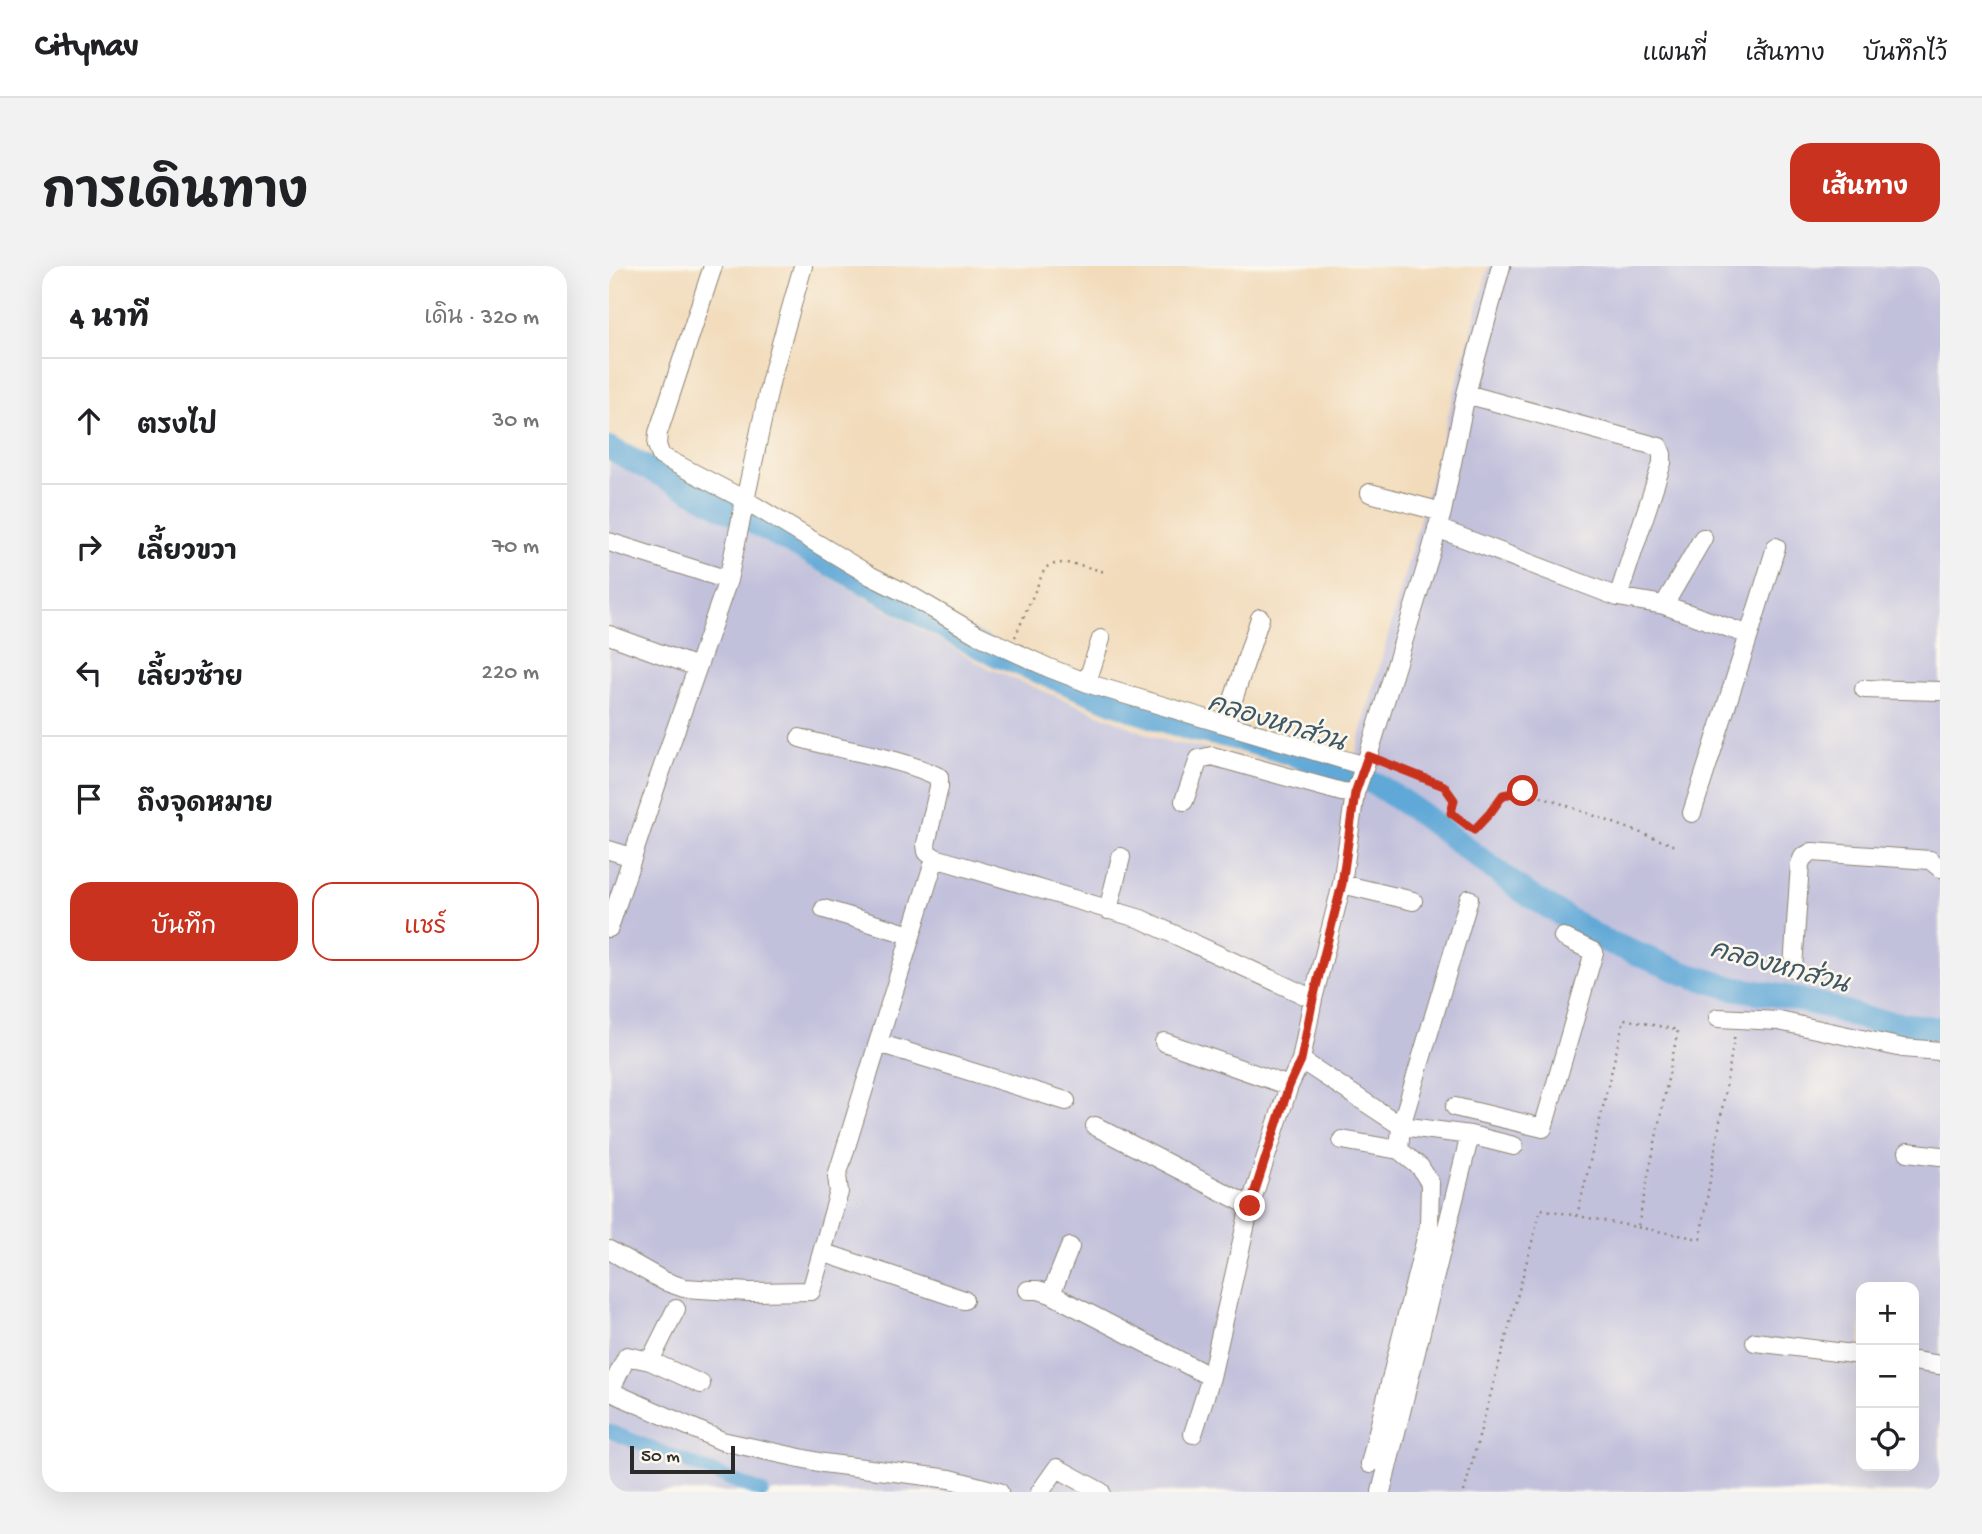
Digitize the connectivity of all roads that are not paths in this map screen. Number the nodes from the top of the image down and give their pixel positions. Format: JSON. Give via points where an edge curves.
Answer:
{"nodes":[{"id":1,"x":713,"y":266,"type":"edge"},
{"id":2,"x":803,"y":266,"type":"edge"},
{"id":3,"x":1501,"y":266,"type":"edge"},
{"id":4,"x":1466,"y":394,"type":"junction"},
{"id":5,"x":1370,"y":493,"type":"dead end"},
{"id":6,"x":745,"y":500,"type":"junction"},
{"id":7,"x":1439,"y":520,"type":"junction"},
{"id":8,"x":1703,"y":538,"type":"dead end"},
{"id":9,"x":609,"y":542,"type":"edge"},
{"id":10,"x":1776,"y":547,"type":"dead end"},
{"id":11,"x":727,"y":580,"type":"junction"},
{"id":12,"x":1618,"y":597,"type":"junction"},
{"id":13,"x":1664,"y":605,"type":"junction"},
{"id":14,"x":1260,"y":618,"type":"dead end"},
{"id":15,"x":609,"y":635,"type":"edge"},
{"id":16,"x":1749,"y":635,"type":"junction"},
{"id":17,"x":1101,"y":639,"type":"dead end"},
{"id":18,"x":697,"y":667,"type":"junction"},
{"id":19,"x":1087,"y":682,"type":"junction"},
{"id":20,"x":1864,"y":689,"type":"dead end"},
{"id":21,"x":1940,"y":691,"type":"edge"},
{"id":22,"x":1225,"y":724,"type":"junction"},
{"id":23,"x":800,"y":738,"type":"dead end"},
{"id":24,"x":1365,"y":764,"type":"junction"},
{"id":25,"x":1355,"y":793,"type":"junction"},
{"id":26,"x":1184,"y":801,"type":"dead end"},
{"id":27,"x":1692,"y":813,"type":"dead end"},
{"id":28,"x":609,"y":850,"type":"edge"},
{"id":29,"x":632,"y":857,"type":"junction"},
{"id":30,"x":1121,"y":857,"type":"dead end"},
{"id":31,"x":935,"y":858,"type":"junction"},
{"id":32,"x":1940,"y":868,"type":"edge"},
{"id":33,"x":1342,"y":884,"type":"junction"},
{"id":34,"x":1469,"y":899,"type":"dead end"},
{"id":35,"x":1413,"y":901,"type":"dead end"},
{"id":36,"x":824,"y":909,"type":"dead end"},
{"id":37,"x":1108,"y":910,"type":"junction"},
{"id":38,"x":609,"y":928,"type":"edge"},
{"id":39,"x":911,"y":935,"type":"junction"},
{"id":40,"x":1563,"y":937,"type":"dead end"},
{"id":41,"x":1793,"y":968,"type":"dead end"},
{"id":42,"x":1313,"y":999,"type":"junction"},
{"id":43,"x":1718,"y":1018,"type":"dead end"},
{"id":44,"x":1164,"y":1042,"type":"dead end"},
{"id":45,"x":878,"y":1043,"type":"junction"},
{"id":46,"x":1940,"y":1051,"type":"edge"},
{"id":47,"x":1301,"y":1060,"type":"junction"},
{"id":48,"x":1289,"y":1086,"type":"junction"},
{"id":49,"x":1066,"y":1101,"type":"dead end"},
{"id":50,"x":1455,"y":1107,"type":"dead end"},
{"id":51,"x":1509,"y":1120,"type":"junction"},
{"id":52,"x":1095,"y":1126,"type":"dead end"},
{"id":53,"x":1401,"y":1126,"type":"junction"},
{"id":54,"x":1470,"y":1135,"type":"junction"},
{"id":55,"x":1342,"y":1140,"type":"dead end"},
{"id":56,"x":1399,"y":1150,"type":"junction"},
{"id":57,"x":1908,"y":1152,"type":"dead end"},
{"id":58,"x":1940,"y":1156,"type":"edge"},
{"id":59,"x":1250,"y":1206,"type":"junction"},
{"id":60,"x":1070,"y":1247,"type":"dead end"},
{"id":61,"x":609,"y":1250,"type":"edge"},
{"id":62,"x":822,"y":1252,"type":"junction"},
{"id":63,"x":1028,"y":1290,"type":"dead end"},
{"id":64,"x":1051,"y":1294,"type":"junction"},
{"id":65,"x":964,"y":1300,"type":"dead end"},
{"id":66,"x":676,"y":1309,"type":"dead end"},
{"id":67,"x":1755,"y":1342,"type":"dead end"},
{"id":68,"x":1856,"y":1354,"type":"edge"},
{"id":69,"x":616,"y":1359,"type":"edge"},
{"id":70,"x":650,"y":1361,"type":"junction"},
{"id":71,"x":1919,"y":1363,"type":"edge"},
{"id":72,"x":1940,"y":1365,"type":"edge"},
{"id":73,"x":1211,"y":1377,"type":"junction"},
{"id":74,"x":701,"y":1384,"type":"dead end"},
{"id":75,"x":610,"y":1391,"type":"edge"},
{"id":76,"x":1193,"y":1434,"type":"dead end"},
{"id":77,"x":1370,"y":1464,"type":"dead end"},
{"id":78,"x":999,"y":1492,"type":"edge"},
{"id":79,"x":1040,"y":1492,"type":"edge"},
{"id":80,"x":1101,"y":1492,"type":"edge"},
{"id":81,"x":1381,"y":1492,"type":"edge"}],
"edges":[{"from":1,"to":6,"type":"street","via":[[657,445],[661,456]]},
{"from":2,"to":6,"type":"street","via":[[771,379]]},
{"from":3,"to":4,"type":"street"},
{"from":4,"to":7,"type":"street"},
{"from":4,"to":12,"type":"street","via":[[1659,447],[1662,463]]},
{"from":5,"to":7,"type":"street"},
{"from":6,"to":11,"type":"street"},
{"from":6,"to":19,"type":"street","via":[[977,634]]},
{"from":7,"to":12,"type":"street"},
{"from":7,"to":24,"type":"street"},
{"from":8,"to":13,"type":"street"},
{"from":9,"to":11,"type":"street"},
{"from":10,"to":16,"type":"street"},
{"from":11,"to":18,"type":"street"},
{"from":12,"to":13,"type":"street"},
{"from":13,"to":16,"type":"street"},
{"from":14,"to":22,"type":"street"},
{"from":15,"to":18,"type":"street"},
{"from":16,"to":27,"type":"street"},
{"from":17,"to":19,"type":"street"},
{"from":18,"to":29,"type":"street"},
{"from":19,"to":22,"type":"street"},
{"from":20,"to":21,"type":"street"},
{"from":22,"to":24,"type":"street"},
{"from":23,"to":31,"type":"street","via":[[921,768],[939,777],[926,844]]},
{"from":24,"to":25,"type":"street"},
{"from":25,"to":26,"type":"street","via":[[1212,756],[1199,759]]},
{"from":25,"to":33,"type":"street"},
{"from":28,"to":29,"type":"street"},
{"from":29,"to":38,"type":"street"},
{"from":30,"to":37,"type":"street"},
{"from":31,"to":37,"type":"street"},
{"from":31,"to":39,"type":"street"},
{"from":32,"to":41,"type":"street","via":[[1930,860],[1812,852],[1803,857]]},
{"from":33,"to":35,"type":"street"},
{"from":33,"to":42,"type":"street"},
{"from":34,"to":53,"type":"street"},
{"from":36,"to":39,"type":"street"},
{"from":37,"to":42,"type":"street","via":[[1141,919]]},
{"from":39,"to":45,"type":"street"},
{"from":40,"to":51,"type":"street","via":[[1594,952],[1543,1128]]},
{"from":42,"to":47,"type":"street"},
{"from":43,"to":46,"type":"street","via":[[1779,1021],[1903,1048]]},
{"from":44,"to":48,"type":"street"},
{"from":45,"to":49,"type":"street"},
{"from":45,"to":62,"type":"street","via":[[837,1176],[839,1192]]},
{"from":47,"to":48,"type":"street"},
{"from":47,"to":53,"type":"street"},
{"from":48,"to":59,"type":"street"},
{"from":50,"to":51,"type":"street"},
{"from":51,"to":54,"type":"street","via":[[1509,1145]]},
{"from":52,"to":59,"type":"street"},
{"from":53,"to":54,"type":"street"},
{"from":53,"to":56,"type":"street"},
{"from":54,"to":81,"type":"street"},
{"from":55,"to":56,"type":"street"},
{"from":56,"to":77,"type":"street","via":[[1420,1167],[1430,1183],[1429,1226]]},
{"from":57,"to":58,"type":"street"},
{"from":59,"to":73,"type":"street"},
{"from":60,"to":64,"type":"street"},
{"from":61,"to":62,"type":"street","via":[[684,1287],[749,1292],[811,1291]]},
{"from":62,"to":65,"type":"street"},
{"from":63,"to":64,"type":"street"},
{"from":64,"to":73,"type":"street"},
{"from":66,"to":70,"type":"street"},
{"from":67,"to":68,"type":"street"},
{"from":69,"to":70,"type":"street","via":[[627,1356]]},
{"from":69,"to":75,"type":"street"},
{"from":70,"to":74,"type":"street"},
{"from":71,"to":72,"type":"street"},
{"from":73,"to":76,"type":"street"},
{"from":75,"to":78,"type":"street","via":[[722,1441],[823,1463],[950,1479]]},
{"from":79,"to":80,"type":"street","via":[[1056,1468]]}]}
